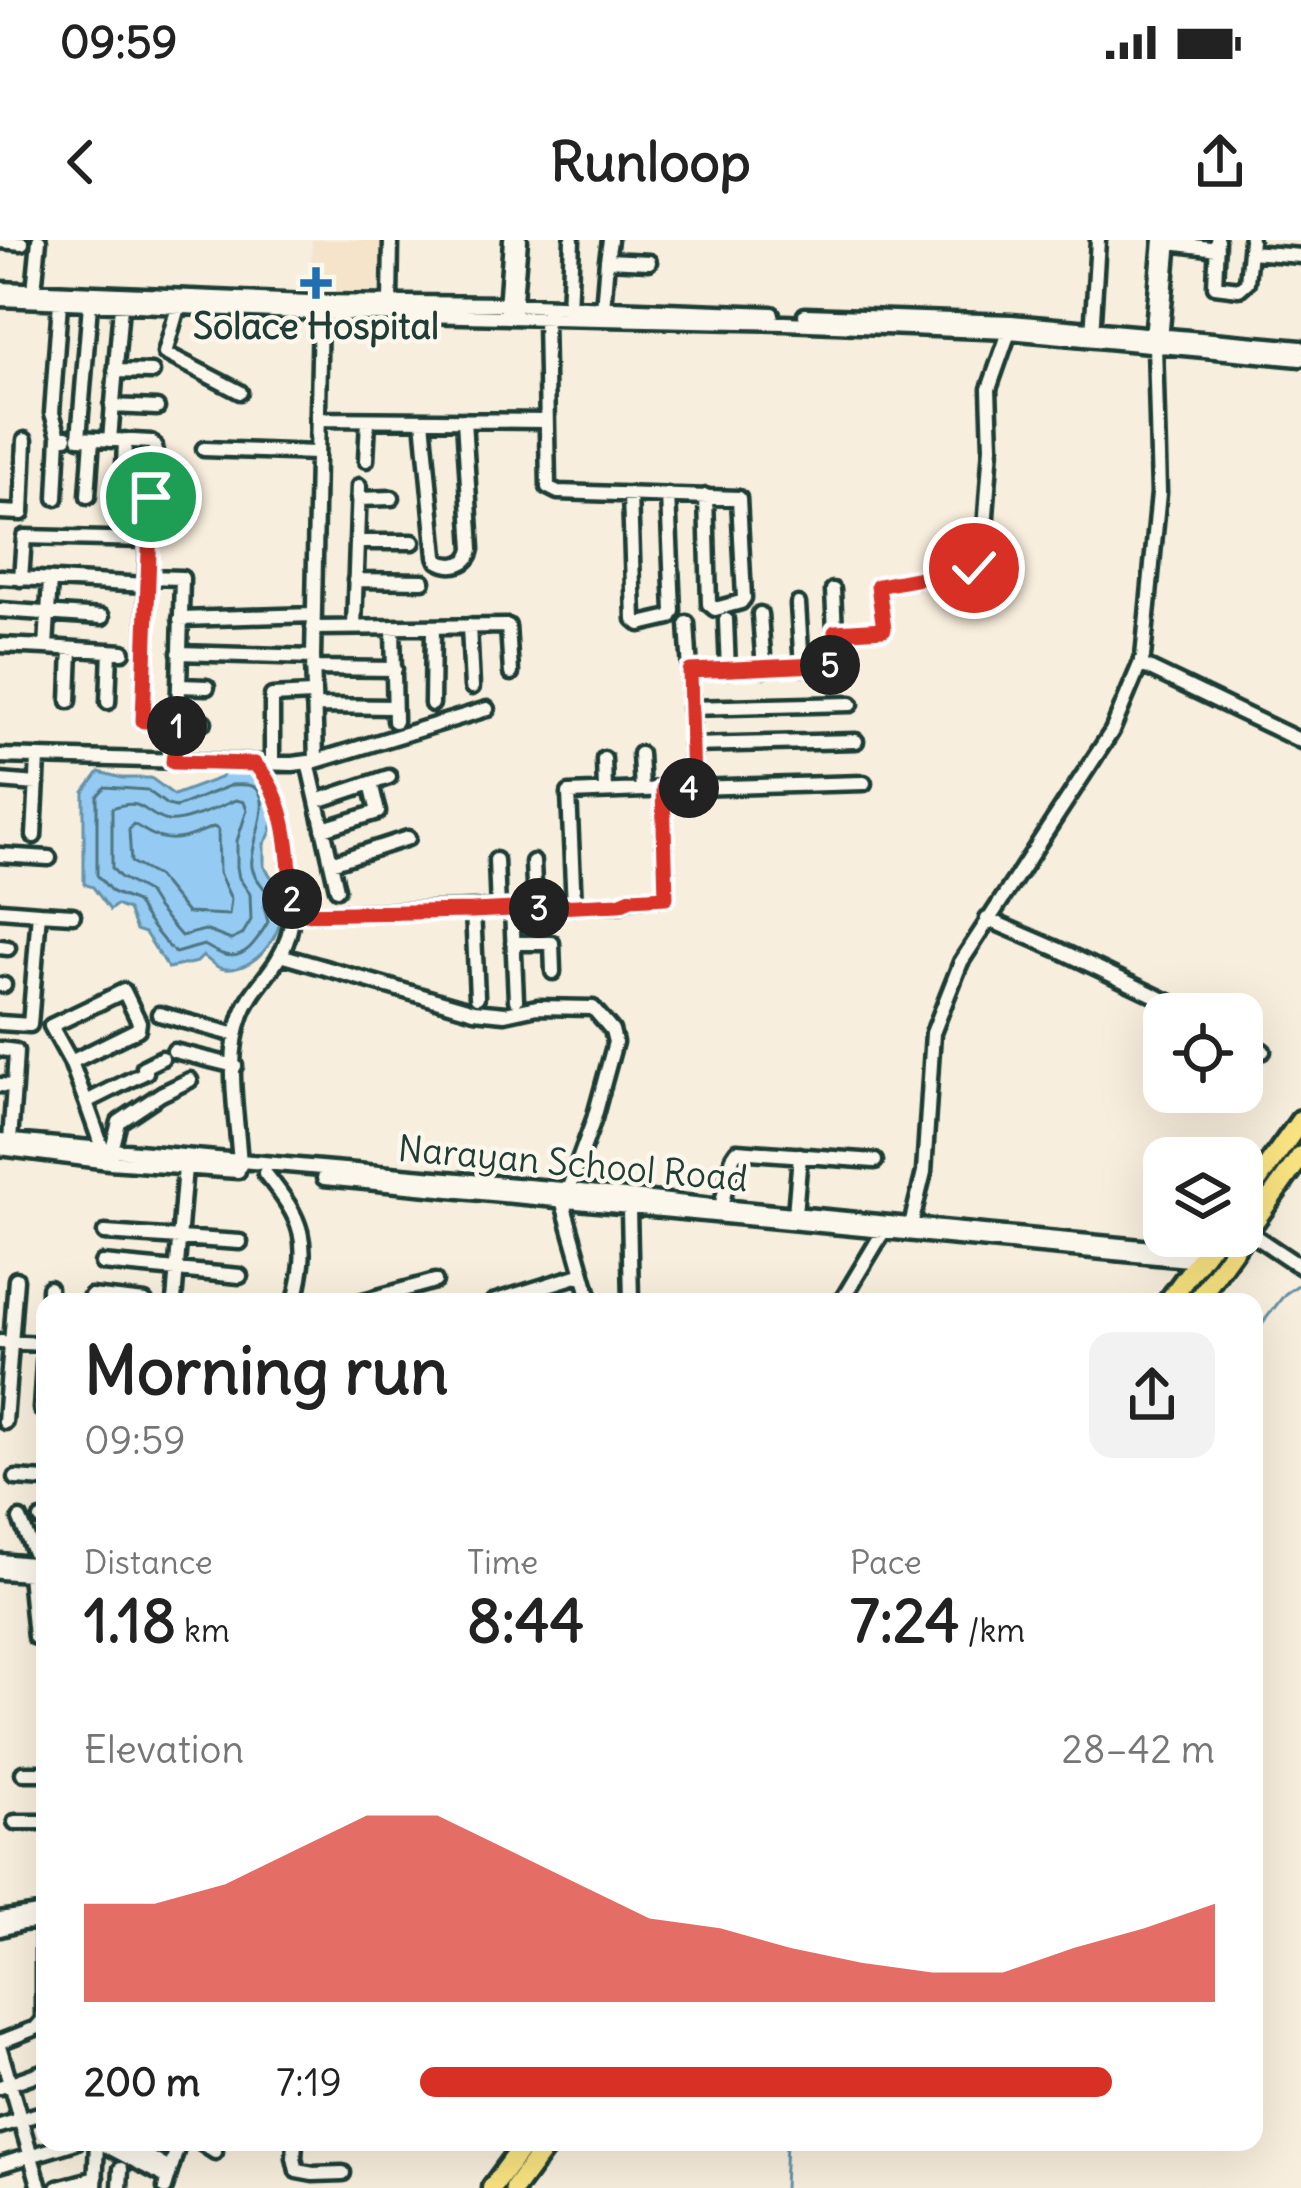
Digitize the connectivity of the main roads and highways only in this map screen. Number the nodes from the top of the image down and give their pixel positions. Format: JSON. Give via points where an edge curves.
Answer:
{"nodes":[{"id":1,"x":1301,"y":1120,"type":"edge"},
{"id":2,"x":1301,"y":1156,"type":"edge"},
{"id":3,"x":1263,"y":1173,"type":"edge"},
{"id":4,"x":1202,"y":1257,"type":"edge"},
{"id":5,"x":1175,"y":1293,"type":"edge"},
{"id":6,"x":1202,"y":1293,"type":"edge"},
{"id":7,"x":519,"y":2151,"type":"edge"},
{"id":8,"x":542,"y":2151,"type":"edge"},
{"id":9,"x":491,"y":2188,"type":"edge"},
{"id":10,"x":515,"y":2188,"type":"edge"}],
"edges":[{"from":1,"to":3,"type":"highway"},
{"from":2,"to":6,"type":"highway"},
{"from":4,"to":5,"type":"highway"},
{"from":7,"to":9,"type":"highway"},
{"from":8,"to":10,"type":"highway"}]}
